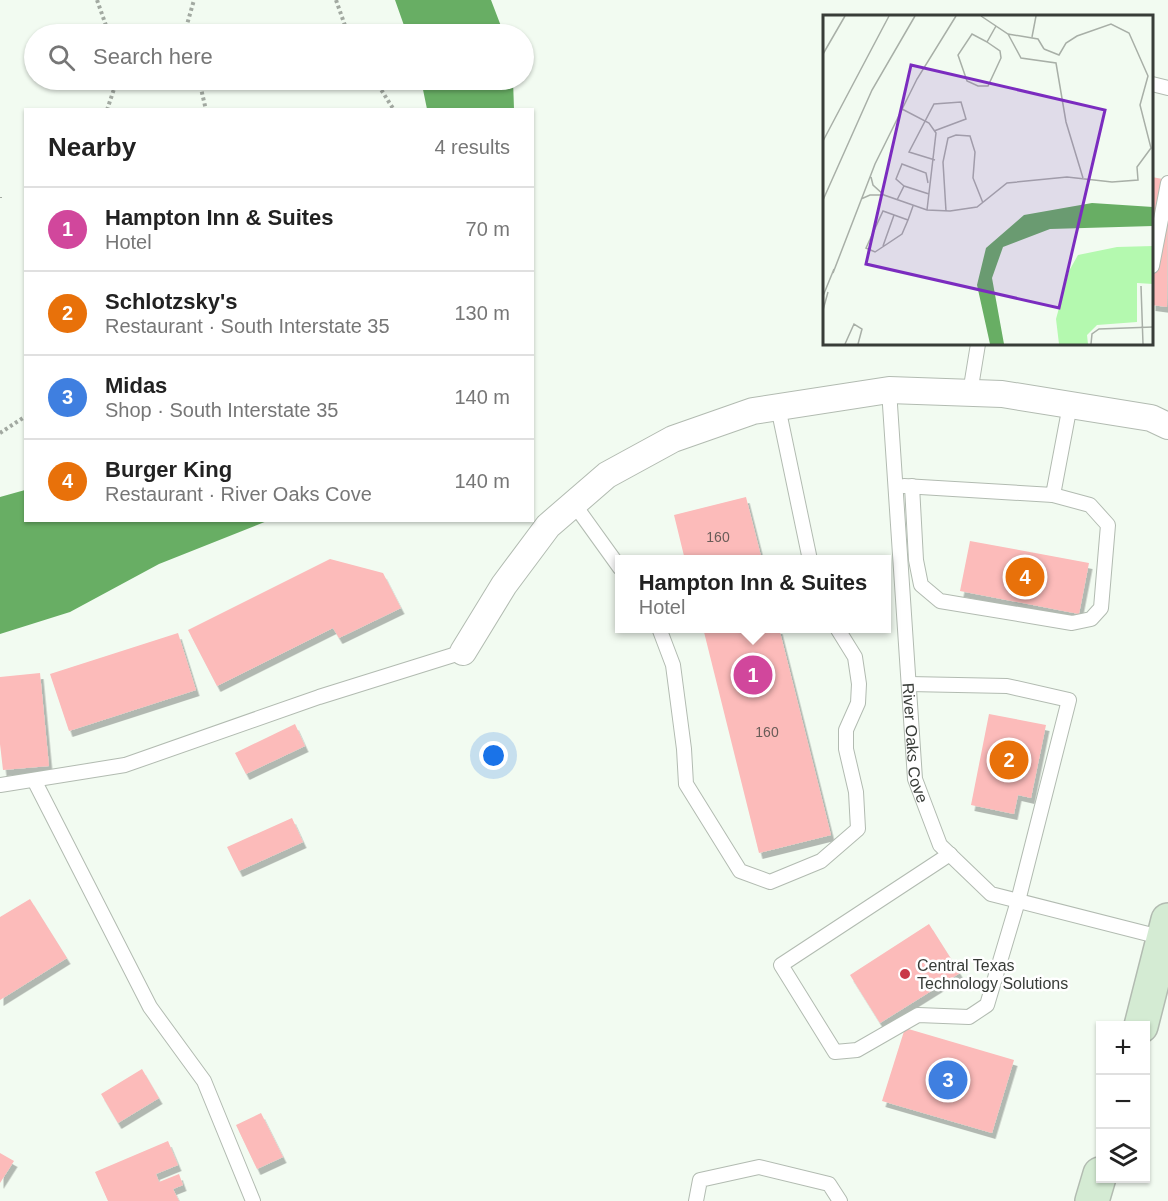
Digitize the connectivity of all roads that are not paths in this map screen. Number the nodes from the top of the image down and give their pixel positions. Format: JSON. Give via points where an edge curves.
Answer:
{"nodes":[{"id":1,"x":1153,"y":84,"type":"edge"},
{"id":2,"x":1168,"y":88,"type":"edge"},
{"id":3,"x":1168,"y":183,"type":"edge"},
{"id":4,"x":1153,"y":261,"type":"edge"},
{"id":5,"x":978,"y":345,"type":"edge"},
{"id":6,"x":889,"y":390,"type":"junction"},
{"id":7,"x":970,"y":393,"type":"junction"},
{"id":8,"x":1070,"y":405,"type":"junction"},
{"id":9,"x":778,"y":407,"type":"junction"},
{"id":10,"x":1162,"y":420,"type":"edge"},
{"id":11,"x":895,"y":485,"type":"junction"},
{"id":12,"x":912,"y":486,"type":"junction"},
{"id":13,"x":1053,"y":495,"type":"junction"},
{"id":14,"x":574,"y":504,"type":"junction"},
{"id":15,"x":809,"y":555,"type":"edge"},
{"id":16,"x":615,"y":561,"type":"edge"},
{"id":17,"x":661,"y":633,"type":"edge"},
{"id":18,"x":840,"y":633,"type":"edge"},
{"id":19,"x":463,"y":652,"type":"joint"},
{"id":20,"x":909,"y":684,"type":"junction"},
{"id":21,"x":34,"y":780,"type":"junction"},
{"id":22,"x":0,"y":785,"type":"edge"},
{"id":23,"x":950,"y":854,"type":"junction"},
{"id":24,"x":1018,"y":901,"type":"junction"},
{"id":25,"x":1166,"y":929,"type":"edge"},
{"id":26,"x":1142,"y":1021,"type":"edge"},
{"id":27,"x":1098,"y":1183,"type":"edge"},
{"id":28,"x":253,"y":1201,"type":"edge"},
{"id":29,"x":696,"y":1201,"type":"edge"},
{"id":30,"x":840,"y":1201,"type":"edge"},
{"id":31,"x":1092,"y":1201,"type":"edge"}],
"edges":[{"from":1,"to":2,"type":"lane"},
{"from":3,"to":4,"type":"lane"},
{"from":5,"to":7,"type":"lane"},
{"from":6,"to":7,"type":"street"},
{"from":6,"to":9,"type":"street"},
{"from":6,"to":11,"type":"lane","name":"River Oaks Cove"},
{"from":7,"to":8,"type":"street"},
{"from":8,"to":10,"type":"street"},
{"from":8,"to":13,"type":"lane"},
{"from":9,"to":14,"type":"street","via":[[753,411],[673,439],[607,475]]},
{"from":9,"to":15,"type":"lane"},
{"from":11,"to":12,"type":"lane"},
{"from":11,"to":20,"type":"lane","name":"River Oaks Cove"},
{"from":12,"to":13,"type":"lane"},
{"from":12,"to":13,"type":"lane","via":[[921,585],[940,600],[1072,623],[1091,619],[1101,608],[1108,525],[1090,505]]},
{"from":14,"to":16,"type":"lane"},
{"from":14,"to":19,"type":"street","via":[[548,526],[504,585]]},
{"from":17,"to":18,"type":"lane","via":[[673,665],[686,784],[740,872],[770,882],[821,861],[858,829],[846,730],[858,704],[859,684],[855,657]]},
{"from":19,"to":21,"type":"lane","via":[[125,765]]},
{"from":20,"to":23,"type":"lane","name":"River Oaks Cove","via":[[915,779],[940,845]]},
{"from":20,"to":24,"type":"lane","via":[[1007,686],[1068,700]]},
{"from":21,"to":22,"type":"lane"},
{"from":21,"to":28,"type":"lane","via":[[150,1007],[204,1081]]},
{"from":23,"to":24,"type":"lane","name":"River Oaks Cove","via":[[991,894]]},
{"from":23,"to":24,"type":"lane","via":[[781,966],[835,1052],[857,1050],[918,1015],[969,1017],[987,1005]]},
{"from":24,"to":25,"type":"lane","name":"River Oaks Cove"},
{"from":25,"to":26,"type":"main road"},
{"from":27,"to":31,"type":"main road"},
{"from":29,"to":30,"type":"lane","via":[[700,1180],[759,1167],[829,1184]]}]}
